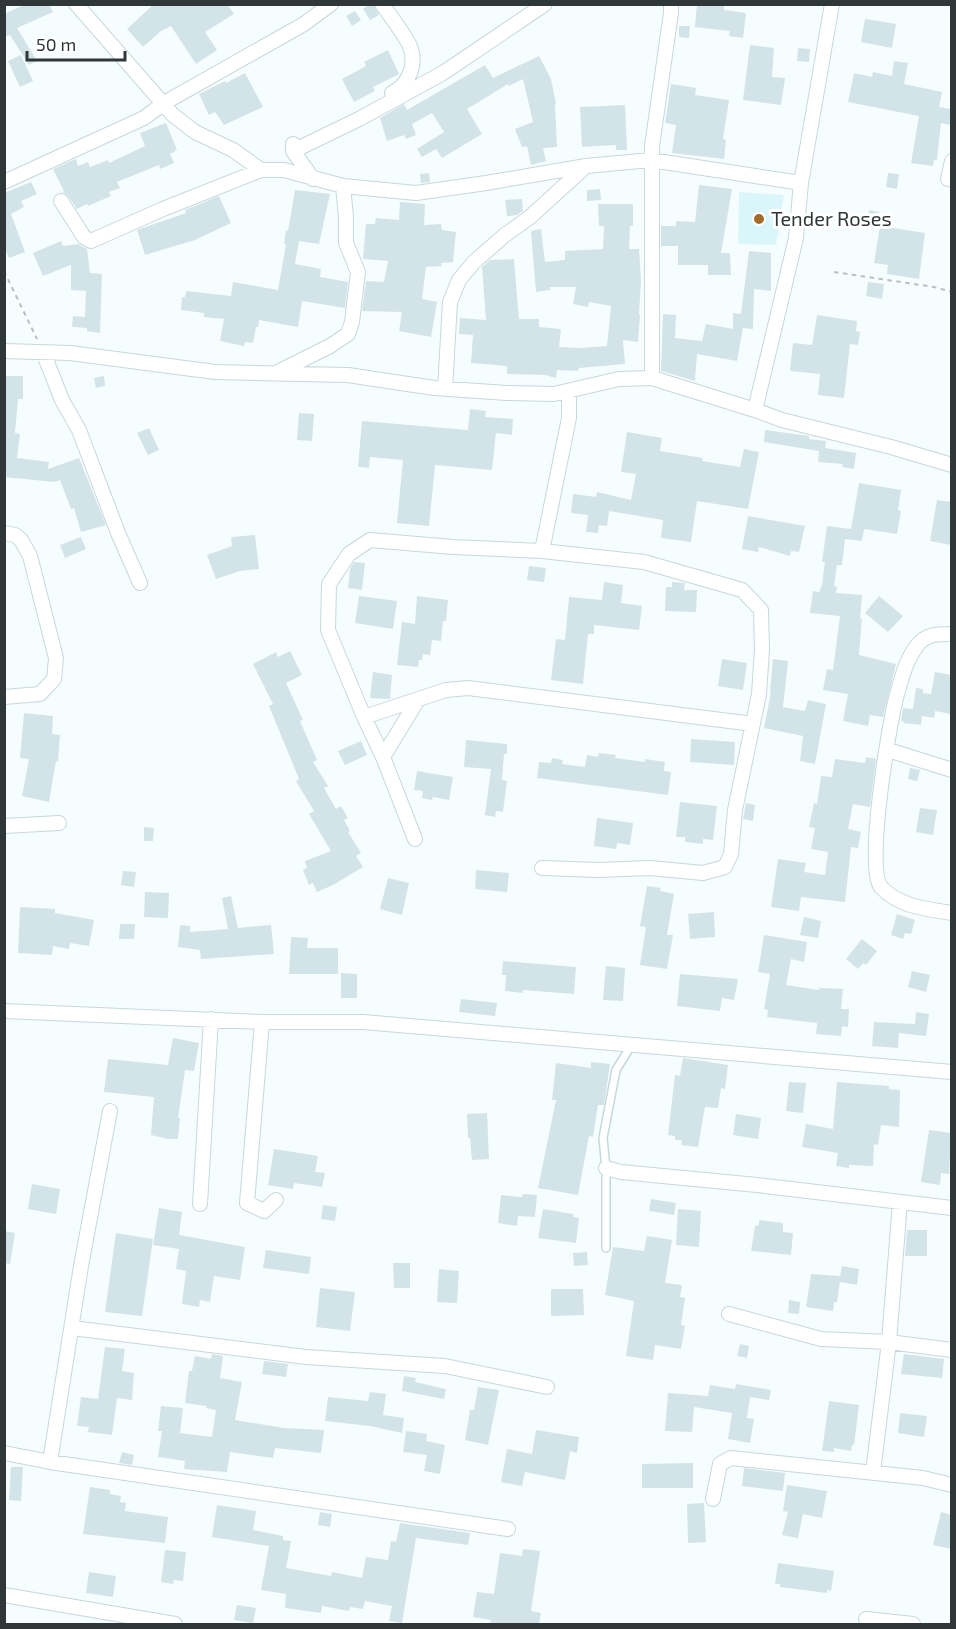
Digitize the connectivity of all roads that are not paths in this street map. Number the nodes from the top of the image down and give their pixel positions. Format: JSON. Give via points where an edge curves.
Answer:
{"nodes":[{"id":1,"x":76,"y":4,"type":"edge"},
{"id":2,"x":331,"y":4,"type":"edge"},
{"id":3,"x":382,"y":4,"type":"edge"},
{"id":4,"x":546,"y":4,"type":"edge"},
{"id":5,"x":671,"y":4,"type":"edge"},
{"id":6,"x":832,"y":4,"type":"edge"},
{"id":7,"x":164,"y":103,"type":"junction"},
{"id":8,"x":293,"y":151,"type":"junction"},
{"id":9,"x":651,"y":160,"type":"junction"},
{"id":10,"x":951,"y":161,"type":"edge"},
{"id":11,"x":586,"y":166,"type":"junction"},
{"id":12,"x":261,"y":170,"type":"junction"},
{"id":13,"x":313,"y":179,"type":"junction"},
{"id":14,"x":948,"y":179,"type":"dead end"},
{"id":15,"x":4,"y":182,"type":"edge"},
{"id":16,"x":801,"y":183,"type":"junction"},
{"id":17,"x":343,"y":186,"type":"junction"},
{"id":18,"x":61,"y":201,"type":"dead end"},
{"id":19,"x":4,"y":351,"type":"edge"},
{"id":20,"x":43,"y":352,"type":"junction"},
{"id":21,"x":273,"y":375,"type":"junction"},
{"id":22,"x":652,"y":378,"type":"junction"},
{"id":23,"x":445,"y":389,"type":"junction"},
{"id":24,"x":569,"y":391,"type":"junction"},
{"id":25,"x":755,"y":410,"type":"junction"},
{"id":26,"x":951,"y":465,"type":"edge"},
{"id":27,"x":4,"y":533,"type":"edge"},
{"id":28,"x":542,"y":551,"type":"junction"},
{"id":29,"x":140,"y":583,"type":"dead end"},
{"id":30,"x":951,"y":634,"type":"edge"},
{"id":31,"x":4,"y":697,"type":"edge"},
{"id":32,"x":417,"y":700,"type":"junction"},
{"id":33,"x":364,"y":717,"type":"junction"},
{"id":34,"x":753,"y":724,"type":"junction"},
{"id":35,"x":888,"y":750,"type":"junction"},
{"id":36,"x":383,"y":757,"type":"junction"},
{"id":37,"x":951,"y":770,"type":"edge"},
{"id":38,"x":59,"y":823,"type":"dead end"},
{"id":39,"x":4,"y":826,"type":"edge"},
{"id":40,"x":415,"y":839,"type":"dead end"},
{"id":41,"x":542,"y":868,"type":"dead end"},
{"id":42,"x":951,"y":913,"type":"edge"},
{"id":43,"x":4,"y":1011,"type":"edge"},
{"id":44,"x":211,"y":1019,"type":"junction"},
{"id":45,"x":261,"y":1022,"type":"junction"},
{"id":46,"x":631,"y":1046,"type":"junction"},
{"id":47,"x":951,"y":1072,"type":"edge"},
{"id":48,"x":110,"y":1111,"type":"dead end"},
{"id":49,"x":606,"y":1168,"type":"junction"},
{"id":50,"x":276,"y":1200,"type":"dead end"},
{"id":51,"x":900,"y":1202,"type":"junction"},
{"id":52,"x":200,"y":1203,"type":"dead end"},
{"id":53,"x":951,"y":1208,"type":"edge"},
{"id":54,"x":606,"y":1248,"type":"dead end"},
{"id":55,"x":729,"y":1314,"type":"dead end"},
{"id":56,"x":72,"y":1328,"type":"junction"},
{"id":57,"x":889,"y":1342,"type":"junction"},
{"id":58,"x":951,"y":1350,"type":"edge"},
{"id":59,"x":547,"y":1386,"type":"dead end"},
{"id":60,"x":4,"y":1453,"type":"edge"},
{"id":61,"x":50,"y":1462,"type":"junction"},
{"id":62,"x":873,"y":1472,"type":"junction"},
{"id":63,"x":951,"y":1485,"type":"edge"},
{"id":64,"x":713,"y":1499,"type":"dead end"},
{"id":65,"x":508,"y":1529,"type":"dead end"},
{"id":66,"x":4,"y":1595,"type":"edge"},
{"id":67,"x":866,"y":1619,"type":"dead end"},
{"id":68,"x":175,"y":1624,"type":"edge"},
{"id":69,"x":912,"y":1624,"type":"edge"}],
"edges":[{"from":1,"to":7,"type":"street"},
{"from":2,"to":7,"type":"street","via":[[295,30]]},
{"from":3,"to":8,"type":"street","via":[[411,46],[410,75],[403,88],[295,141]]},
{"from":4,"to":8,"type":"street","via":[[443,73]]},
{"from":5,"to":9,"type":"street"},
{"from":6,"to":16,"type":"street"},
{"from":7,"to":12,"type":"street","via":[[195,132],[233,150]]},
{"from":7,"to":15,"type":"street","via":[[144,118]]},
{"from":8,"to":13,"type":"street"},
{"from":9,"to":11,"type":"street"},
{"from":9,"to":16,"type":"street"},
{"from":9,"to":22,"type":"street"},
{"from":10,"to":14,"type":"street"},
{"from":11,"to":17,"type":"street","via":[[416,193]]},
{"from":11,"to":23,"type":"street","via":[[474,262],[459,280],[450,302]]},
{"from":12,"to":13,"type":"street","via":[[284,170]]},
{"from":12,"to":18,"type":"street","via":[[91,241],[84,237]]},
{"from":13,"to":17,"type":"street"},
{"from":16,"to":25,"type":"street","via":[[796,238]]},
{"from":17,"to":21,"type":"street","via":[[346,243],[358,272],[348,334]]},
{"from":19,"to":20,"type":"street"},
{"from":20,"to":21,"type":"street"},
{"from":20,"to":29,"type":"street"},
{"from":21,"to":23,"type":"street","via":[[348,375]]},
{"from":22,"to":24,"type":"street","via":[[619,378]]},
{"from":22,"to":25,"type":"street"},
{"from":23,"to":24,"type":"street","via":[[554,394]]},
{"from":24,"to":28,"type":"street","via":[[569,418]]},
{"from":25,"to":26,"type":"street"},
{"from":27,"to":31,"type":"street","via":[[21,540],[30,556],[56,658],[54,679],[40,694]]},
{"from":28,"to":33,"type":"street","via":[[370,540],[349,554],[328,584],[328,630]]},
{"from":28,"to":34,"type":"street","via":[[644,562],[742,590],[761,610],[759,694]]},
{"from":30,"to":35,"type":"street","via":[[931,634],[916,646],[907,662]]},
{"from":32,"to":33,"type":"street"},
{"from":32,"to":34,"type":"street","via":[[446,690],[468,688]]},
{"from":32,"to":36,"type":"street"},
{"from":33,"to":36,"type":"street"},
{"from":34,"to":41,"type":"street","via":[[735,810],[731,854],[725,867],[704,873],[650,868]]},
{"from":35,"to":37,"type":"street"},
{"from":35,"to":42,"type":"street","via":[[877,815],[874,863],[879,886],[906,905]]},
{"from":36,"to":40,"type":"street"},
{"from":38,"to":39,"type":"street"},
{"from":43,"to":44,"type":"street"},
{"from":44,"to":45,"type":"street"},
{"from":44,"to":52,"type":"street"},
{"from":45,"to":46,"type":"street","via":[[363,1022]]},
{"from":45,"to":50,"type":"street","via":[[247,1203],[264,1211]]},
{"from":46,"to":47,"type":"street"},
{"from":46,"to":49,"type":"lane","via":[[616,1070],[613,1084],[603,1138]]},
{"from":48,"to":56,"type":"street"},
{"from":49,"to":51,"type":"street"},
{"from":49,"to":54,"type":"lane"},
{"from":51,"to":53,"type":"street"},
{"from":51,"to":57,"type":"street"},
{"from":55,"to":57,"type":"street","via":[[821,1339]]},
{"from":56,"to":59,"type":"street","via":[[306,1357],[445,1366]]},
{"from":56,"to":61,"type":"street"},
{"from":57,"to":58,"type":"street"},
{"from":57,"to":62,"type":"street"},
{"from":60,"to":61,"type":"street"},
{"from":61,"to":65,"type":"street"},
{"from":62,"to":63,"type":"street"},
{"from":62,"to":64,"type":"street","via":[[731,1458],[720,1464]]},
{"from":66,"to":68,"type":"street"},
{"from":67,"to":69,"type":"street"}]}
